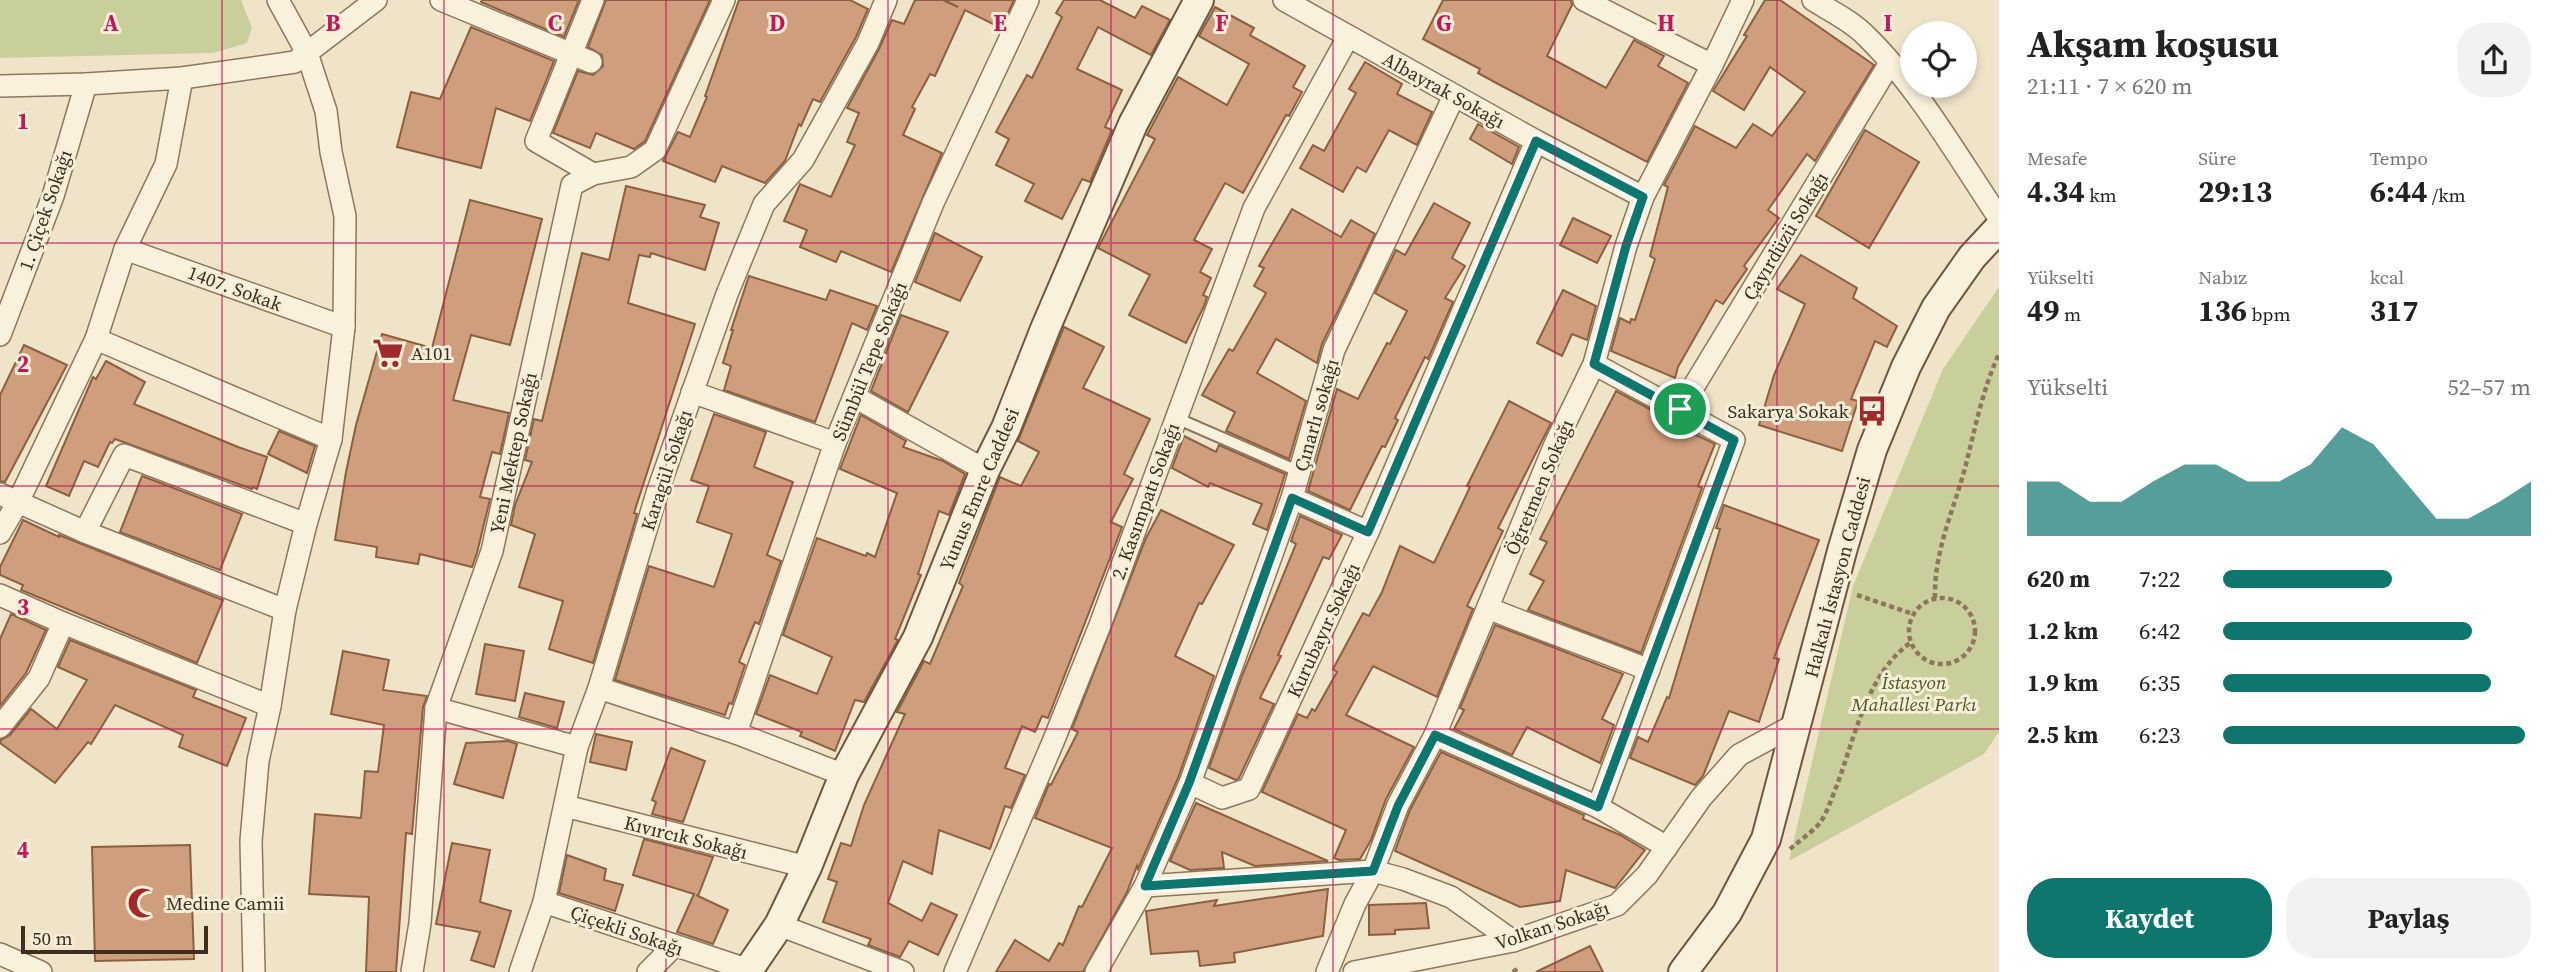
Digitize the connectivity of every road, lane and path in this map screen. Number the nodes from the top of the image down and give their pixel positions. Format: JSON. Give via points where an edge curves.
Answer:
{"nodes":[{"id":1,"x":278,"y":0,"type":"edge"},
{"id":2,"x":376,"y":0,"type":"edge"},
{"id":3,"x":441,"y":0,"type":"edge"},
{"id":4,"x":593,"y":0,"type":"edge"},
{"id":5,"x":724,"y":0,"type":"edge"},
{"id":6,"x":886,"y":0,"type":"edge"},
{"id":7,"x":1028,"y":0,"type":"edge"},
{"id":8,"x":1199,"y":0,"type":"edge"},
{"id":9,"x":1284,"y":0,"type":"edge"},
{"id":10,"x":1584,"y":0,"type":"edge"},
{"id":11,"x":1743,"y":0,"type":"edge"},
{"id":12,"x":1813,"y":0,"type":"edge"},
{"id":13,"x":1348,"y":37,"type":"junction"},
{"id":14,"x":571,"y":52,"type":"junction"},
{"id":15,"x":307,"y":53,"type":"junction"},
{"id":16,"x":591,"y":62,"type":"dead end"},
{"id":17,"x":1890,"y":63,"type":"junction"},
{"id":18,"x":1712,"y":65,"type":"junction"},
{"id":19,"x":182,"y":78,"type":"junction"},
{"id":20,"x":86,"y":84,"type":"junction"},
{"id":21,"x":0,"y":86,"type":"edge"},
{"id":22,"x":1454,"y":96,"type":"junction"},
{"id":23,"x":1536,"y":141,"type":"junction"},
{"id":24,"x":593,"y":174,"type":"junction"},
{"id":25,"x":1643,"y":197,"type":"junction"},
{"id":26,"x":1999,"y":218,"type":"edge"},
{"id":27,"x":1999,"y":228,"type":"edge"},
{"id":28,"x":125,"y":249,"type":"junction"},
{"id":29,"x":344,"y":327,"type":"junction"},
{"id":30,"x":0,"y":335,"type":"edge"},
{"id":31,"x":96,"y":339,"type":"junction"},
{"id":32,"x":1999,"y":354,"type":"edge"},
{"id":33,"x":1594,"y":364,"type":"junction"},
{"id":34,"x":692,"y":391,"type":"junction"},
{"id":35,"x":856,"y":397,"type":"junction"},
{"id":36,"x":1680,"y":409,"type":"junction"},
{"id":37,"x":1176,"y":418,"type":"junction"},
{"id":38,"x":331,"y":439,"type":"junction"},
{"id":39,"x":835,"y":443,"type":"junction"},
{"id":40,"x":985,"y":470,"type":"junction"},
{"id":41,"x":1300,"y":472,"type":"junction"},
{"id":42,"x":9,"y":498,"type":"edge"},
{"id":43,"x":1292,"y":498,"type":"junction"},
{"id":44,"x":306,"y":524,"type":"junction"},
{"id":45,"x":85,"y":531,"type":"junction"},
{"id":46,"x":1368,"y":532,"type":"junction"},
{"id":47,"x":0,"y":533,"type":"edge"},
{"id":48,"x":1831,"y":587,"type":"junction"},
{"id":49,"x":0,"y":595,"type":"edge"},
{"id":50,"x":1935,"y":598,"type":"junction"},
{"id":51,"x":1488,"y":608,"type":"junction"},
{"id":52,"x":285,"y":610,"type":"junction"},
{"id":53,"x":1913,"y":614,"type":"junction"},
{"id":54,"x":63,"y":623,"type":"junction"},
{"id":55,"x":1910,"y":643,"type":"junction"},
{"id":56,"x":1648,"y":670,"type":"junction"},
{"id":57,"x":599,"y":688,"type":"junction"},
{"id":58,"x":270,"y":706,"type":"junction"},
{"id":59,"x":436,"y":708,"type":"junction"},
{"id":60,"x":1798,"y":723,"type":"junction"},
{"id":61,"x":0,"y":727,"type":"edge"},
{"id":62,"x":736,"y":733,"type":"junction"},
{"id":63,"x":1435,"y":735,"type":"junction"},
{"id":64,"x":576,"y":747,"type":"junction"},
{"id":65,"x":844,"y":775,"type":"junction"},
{"id":66,"x":1189,"y":783,"type":"junction"},
{"id":67,"x":565,"y":806,"type":"junction"},
{"id":68,"x":1598,"y":807,"type":"junction"},
{"id":69,"x":1667,"y":847,"type":"junction"},
{"id":70,"x":1757,"y":856,"type":"junction"},
{"id":71,"x":807,"y":867,"type":"junction"},
{"id":72,"x":1373,"y":871,"type":"junction"},
{"id":73,"x":1145,"y":886,"type":"junction"},
{"id":74,"x":544,"y":902,"type":"junction"},
{"id":75,"x":779,"y":925,"type":"junction"},
{"id":76,"x":1706,"y":940,"type":"junction"},
{"id":77,"x":1513,"y":941,"type":"junction"},
{"id":78,"x":674,"y":946,"type":"junction"},
{"id":79,"x":0,"y":954,"type":"edge"},
{"id":80,"x":748,"y":971,"type":"edge"},
{"id":81,"x":41,"y":972,"type":"edge"},
{"id":82,"x":254,"y":972,"type":"edge"},
{"id":83,"x":412,"y":972,"type":"edge"},
{"id":84,"x":520,"y":972,"type":"edge"},
{"id":85,"x":648,"y":972,"type":"edge"},
{"id":86,"x":903,"y":972,"type":"edge"},
{"id":87,"x":955,"y":972,"type":"edge"},
{"id":88,"x":1096,"y":972,"type":"edge"},
{"id":89,"x":1327,"y":972,"type":"edge"},
{"id":90,"x":1354,"y":972,"type":"edge"},
{"id":91,"x":1662,"y":972,"type":"edge"},
{"id":92,"x":1683,"y":972,"type":"edge"}],
"edges":[{"from":1,"to":15,"type":"street"},
{"from":2,"to":15,"type":"street"},
{"from":3,"to":14,"type":"street"},
{"from":4,"to":14,"type":"street"},
{"from":5,"to":24,"type":"street","via":[[655,150],[631,167]]},
{"from":6,"to":34,"type":"street","name":"Karagül Sokağı","via":[[868,43],[803,160],[764,204]]},
{"from":7,"to":35,"type":"street","name":"Sümbül Tepe Sokağı","via":[[933,202]]},
{"from":8,"to":40,"type":"street","name":"Yunus Emre Caddesi","via":[[1133,124]]},
{"from":9,"to":13,"type":"street","name":"Albayrak Sokağı"},
{"from":10,"to":18,"type":"street"},
{"from":11,"to":18,"type":"street","name":"Öğretmen Sokağı"},
{"from":12,"to":17,"type":"street","via":[[1865,34]]},
{"from":13,"to":22,"type":"street","name":"Albayrak Sokağı"},
{"from":13,"to":37,"type":"street","name":"2. Kasımpatı Sokağı","via":[[1254,208]]},
{"from":14,"to":16,"type":"street"},
{"from":14,"to":24,"type":"street","via":[[536,141]]},
{"from":15,"to":19,"type":"street","via":[[295,62]]},
{"from":15,"to":29,"type":"street","via":[[326,111],[345,216]]},
{"from":17,"to":26,"type":"street"},
{"from":17,"to":36,"type":"street","name":"Çayırdüzü Sokağı"},
{"from":18,"to":25,"type":"street","name":"Öğretmen Sokağı"},
{"from":19,"to":20,"type":"street"},
{"from":19,"to":28,"type":"street","via":[[166,164]]},
{"from":20,"to":21,"type":"street"},
{"from":20,"to":30,"type":"street","name":"1. Çiçek Sokağı","via":[[53,195]]},
{"from":22,"to":23,"type":"street","name":"Albayrak Sokağı"},
{"from":22,"to":41,"type":"street","name":"Çınarlı sokağı","via":[[1334,350]]},
{"from":23,"to":25,"type":"street","name":"Albayrak Sokağı"},
{"from":23,"to":46,"type":"street","name":"Kurubayır Sokağı"},
{"from":24,"to":59,"type":"street","name":"Yeni Mektep Sokağı","via":[[572,185],[492,551]]},
{"from":25,"to":33,"type":"street","name":"Öğretmen Sokağı"},
{"from":27,"to":48,"type":"street","name":"Halkalı İstasyon Caddesi","via":[[1936,308],[1906,367],[1872,450]]},
{"from":28,"to":29,"type":"street","name":"1407. Sokak"},
{"from":28,"to":31,"type":"street"},
{"from":29,"to":38,"type":"street"},
{"from":31,"to":38,"type":"street"},
{"from":31,"to":42,"type":"street"},
{"from":32,"to":50,"type":"path","via":[[1983,393],[1942,538]]},
{"from":33,"to":36,"type":"street"},
{"from":33,"to":51,"type":"street","name":"Öğretmen Sokağı","via":[[1556,442]]},
{"from":34,"to":39,"type":"street"},
{"from":34,"to":57,"type":"street","name":"Karagül Sokağı"},
{"from":35,"to":39,"type":"street","name":"Sümbül Tepe Sokağı"},
{"from":35,"to":40,"type":"street"},
{"from":36,"to":56,"type":"street","via":[[1734,440]]},
{"from":37,"to":41,"type":"lane"},
{"from":37,"to":87,"type":"street","name":"2. Kasımpatı Sokağı","via":[[1058,731]]},
{"from":38,"to":44,"type":"street"},
{"from":39,"to":62,"type":"street","name":"Sümbül Tepe Sokağı"},
{"from":40,"to":65,"type":"street","name":"Yunus Emre Caddesi","via":[[918,637]]},
{"from":41,"to":43,"type":"street","name":"Çınarlı sokağı"},
{"from":42,"to":45,"type":"street"},
{"from":42,"to":47,"type":"street"},
{"from":43,"to":46,"type":"street"},
{"from":43,"to":66,"type":"street","name":"Çınarlı sokağı"},
{"from":44,"to":45,"type":"street","via":[[124,455]]},
{"from":44,"to":52,"type":"street"},
{"from":45,"to":52,"type":"street"},
{"from":46,"to":66,"type":"street","name":"Kurubayır Sokağı","via":[[1249,789],[1222,798]]},
{"from":48,"to":53,"type":"path"},
{"from":48,"to":60,"type":"street","name":"Halkalı İstasyon Caddesi"},
{"from":49,"to":54,"type":"street"},
{"from":50,"to":53,"type":"path"},
{"from":50,"to":55,"type":"path","via":[[1945,597],[1964,606],[1974,624],[1972,644],[1959,660],[1936,664]]},
{"from":51,"to":56,"type":"street"},
{"from":51,"to":63,"type":"street","name":"Öğretmen Sokağı"},
{"from":52,"to":58,"type":"street"},
{"from":53,"to":55,"type":"path"},
{"from":54,"to":58,"type":"street"},
{"from":54,"to":61,"type":"street","via":[[39,678]]},
{"from":55,"to":70,"type":"path","via":[[1881,674],[1820,823],[1787,851]]},
{"from":56,"to":68,"type":"street"},
{"from":57,"to":62,"type":"street"},
{"from":57,"to":64,"type":"street","name":"Karagül Sokağı"},
{"from":58,"to":82,"type":"street","via":[[258,761],[251,841]]},
{"from":59,"to":64,"type":"street"},
{"from":59,"to":83,"type":"street","name":"Yeni Mektep Sokağı","via":[[420,923]]},
{"from":60,"to":69,"type":"street","name":"Volkan Sokağı","via":[[1739,755]]},
{"from":60,"to":70,"type":"street","name":"Halkalı İstasyon Caddesi","via":[[1766,839]]},
{"from":62,"to":65,"type":"street"},
{"from":63,"to":68,"type":"street"},
{"from":63,"to":72,"type":"street","name":"Öğretmen Sokağı","via":[[1398,806]]},
{"from":64,"to":67,"type":"street","name":"Karagül Sokağı"},
{"from":65,"to":71,"type":"street","name":"Yunus Emre Caddesi"},
{"from":66,"to":73,"type":"street","name":"Çınarlı sokağı"},
{"from":67,"to":71,"type":"street","name":"Kıvırcık Sokağı"},
{"from":67,"to":74,"type":"street","name":"Karagül Sokağı"},
{"from":68,"to":69,"type":"street"},
{"from":69,"to":77,"type":"street","name":"Volkan Sokağı","via":[[1617,905]]},
{"from":70,"to":76,"type":"street","name":"Halkalı İstasyon Caddesi","via":[[1727,913]]},
{"from":71,"to":75,"type":"street","name":"Yunus Emre Caddesi"},
{"from":72,"to":73,"type":"street"},
{"from":72,"to":77,"type":"street","via":[[1451,897]]},
{"from":72,"to":89,"type":"street","name":"Öğretmen Sokağı"},
{"from":73,"to":88,"type":"street","name":"Çınarlı sokağı"},
{"from":74,"to":78,"type":"street","name":"Çiçekli Sokağı"},
{"from":74,"to":84,"type":"street","name":"Karagül Sokağı"},
{"from":75,"to":80,"type":"street","name":"Yunus Emre Caddesi"},
{"from":75,"to":86,"type":"street"},
{"from":76,"to":91,"type":"street","name":"Halkalı İstasyon Caddesi"},
{"from":76,"to":92,"type":"street","name":"Halkalı İstasyon Caddesi"},
{"from":77,"to":90,"type":"street","name":"Volkan Sokağı"},
{"from":78,"to":80,"type":"street","name":"Çiçekli Sokağı"},
{"from":78,"to":85,"type":"street"},
{"from":79,"to":81,"type":"street"}]}
